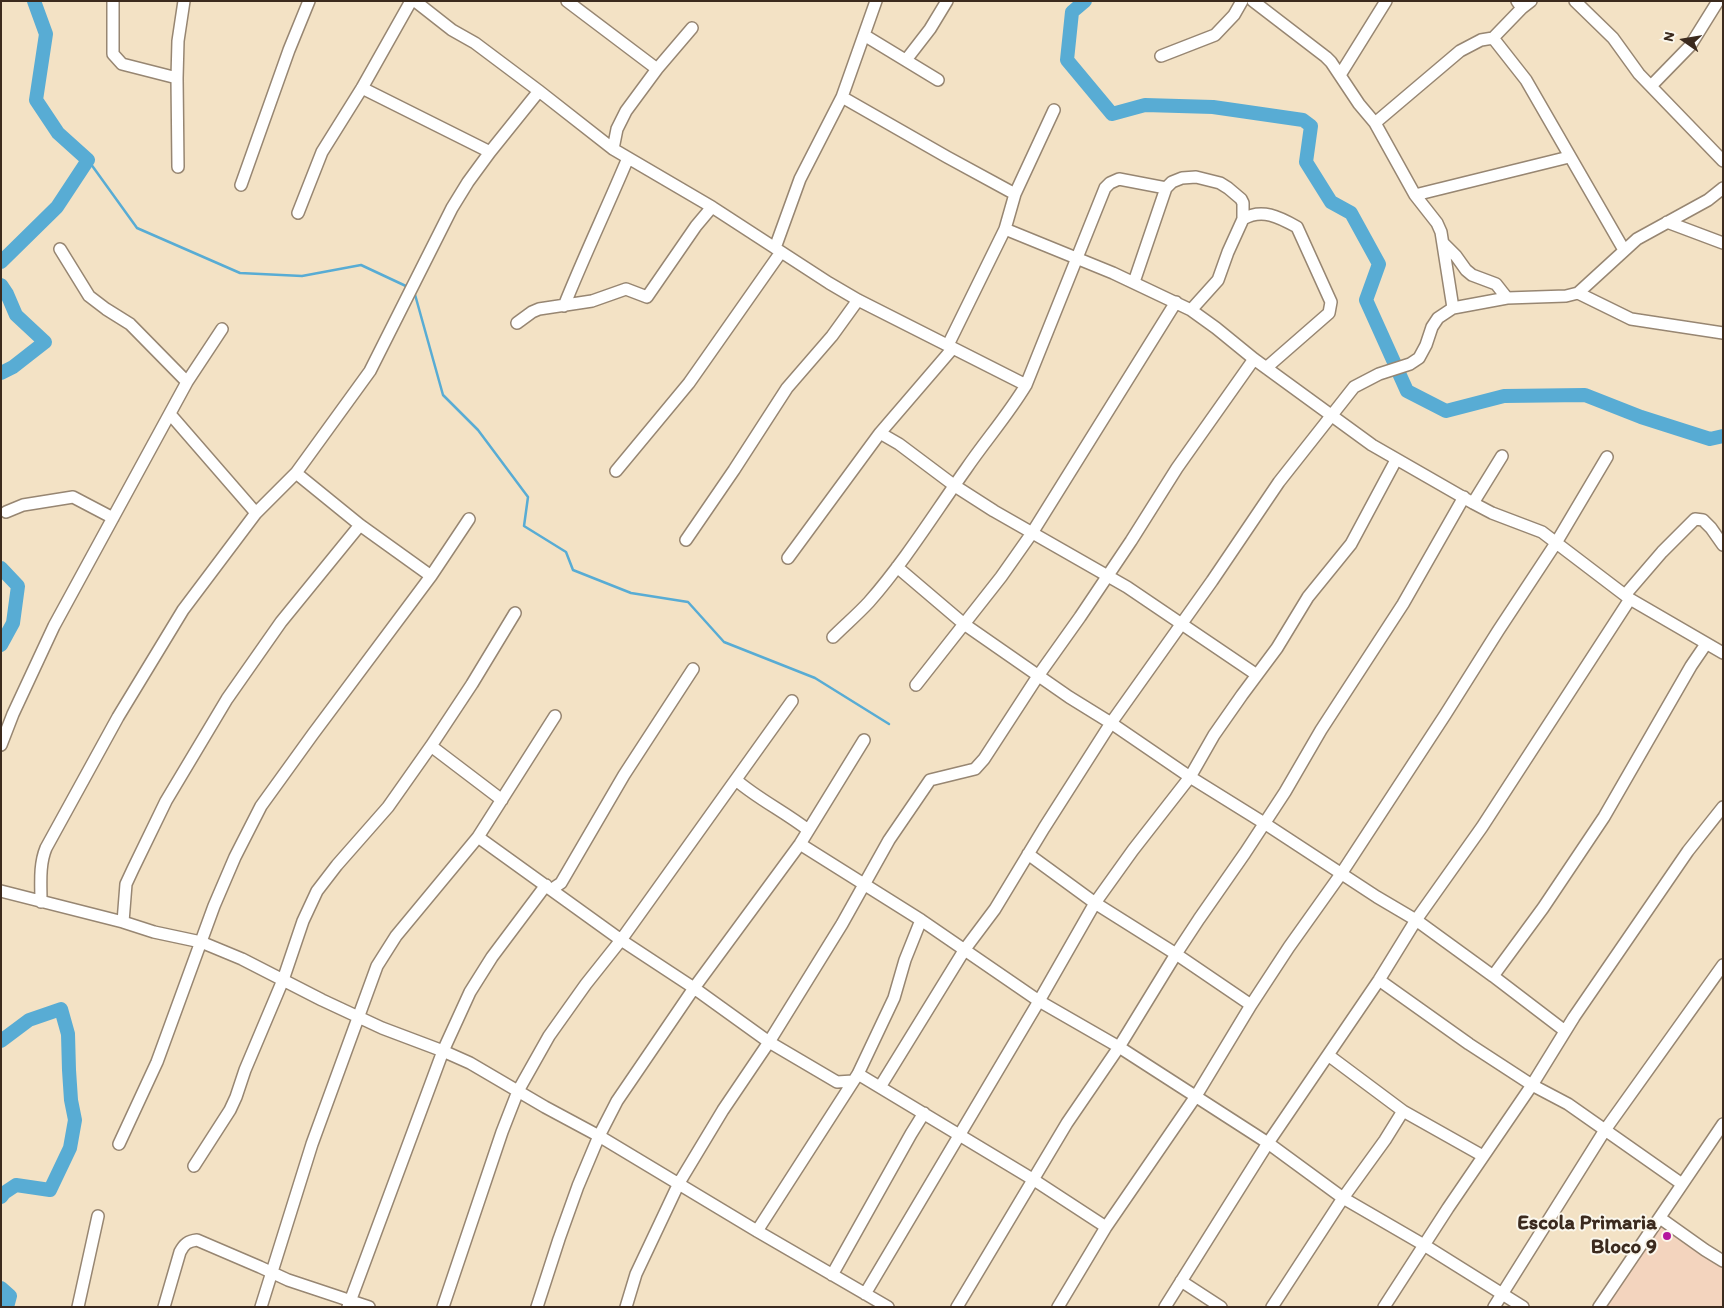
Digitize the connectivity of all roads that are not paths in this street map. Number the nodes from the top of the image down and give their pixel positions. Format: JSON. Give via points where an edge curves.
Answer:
{"nodes":[{"id":1,"x":114,"y":1,"type":"edge"},
{"id":2,"x":184,"y":1,"type":"edge"},
{"id":3,"x":308,"y":1,"type":"edge"},
{"id":4,"x":411,"y":1,"type":"edge"},
{"id":5,"x":415,"y":1,"type":"edge"},
{"id":6,"x":567,"y":1,"type":"edge"},
{"id":7,"x":876,"y":1,"type":"edge"},
{"id":8,"x":947,"y":1,"type":"edge"},
{"id":9,"x":1242,"y":1,"type":"edge"},
{"id":10,"x":1253,"y":1,"type":"edge"},
{"id":11,"x":1386,"y":1,"type":"edge"},
{"id":12,"x":1575,"y":1,"type":"edge"},
{"id":13,"x":1718,"y":1,"type":"edge"},
{"id":14,"x":1523,"y":4,"type":"edge"},
{"id":15,"x":692,"y":28,"type":"dead end"},
{"id":16,"x":864,"y":36,"type":"junction"},
{"id":17,"x":1493,"y":38,"type":"junction"},
{"id":18,"x":1161,"y":56,"type":"dead end"},
{"id":19,"x":906,"y":60,"type":"junction"},
{"id":20,"x":657,"y":69,"type":"junction"},
{"id":21,"x":1340,"y":75,"type":"junction"},
{"id":22,"x":177,"y":78,"type":"junction"},
{"id":23,"x":938,"y":80,"type":"dead end"},
{"id":24,"x":1651,"y":86,"type":"junction"},
{"id":25,"x":362,"y":88,"type":"junction"},
{"id":26,"x":540,"y":91,"type":"junction"},
{"id":27,"x":842,"y":97,"type":"junction"},
{"id":28,"x":1054,"y":110,"type":"dead end"},
{"id":29,"x":1375,"y":123,"type":"junction"},
{"id":30,"x":613,"y":149,"type":"junction"},
{"id":31,"x":490,"y":152,"type":"junction"},
{"id":32,"x":1569,"y":157,"type":"junction"},
{"id":33,"x":628,"y":158,"type":"junction"},
{"id":34,"x":1723,"y":161,"type":"edge"},
{"id":35,"x":178,"y":167,"type":"dead end"},
{"id":36,"x":241,"y":186,"type":"dead end"},
{"id":37,"x":1166,"y":188,"type":"junction"},
{"id":38,"x":1723,"y":188,"type":"edge"},
{"id":39,"x":1016,"y":194,"type":"junction"},
{"id":40,"x":1415,"y":195,"type":"junction"},
{"id":41,"x":712,"y":207,"type":"junction"},
{"id":42,"x":298,"y":213,"type":"dead end"},
{"id":43,"x":1243,"y":219,"type":"junction"},
{"id":44,"x":1667,"y":222,"type":"junction"},
{"id":45,"x":1005,"y":229,"type":"junction"},
{"id":46,"x":1723,"y":243,"type":"edge"},
{"id":47,"x":1444,"y":244,"type":"junction"},
{"id":48,"x":60,"y":249,"type":"dead end"},
{"id":49,"x":778,"y":250,"type":"junction"},
{"id":50,"x":1624,"y":250,"type":"junction"},
{"id":51,"x":1077,"y":260,"type":"junction"},
{"id":52,"x":1134,"y":282,"type":"junction"},
{"id":53,"x":1578,"y":293,"type":"junction"},
{"id":54,"x":1507,"y":298,"type":"junction"},
{"id":55,"x":858,"y":300,"type":"junction"},
{"id":56,"x":1176,"y":302,"type":"junction"},
{"id":57,"x":564,"y":306,"type":"junction"},
{"id":58,"x":1453,"y":308,"type":"junction"},
{"id":59,"x":1191,"y":310,"type":"junction"},
{"id":60,"x":517,"y":323,"type":"dead end"},
{"id":61,"x":222,"y":329,"type":"dead end"},
{"id":62,"x":1723,"y":334,"type":"edge"},
{"id":63,"x":951,"y":347,"type":"junction"},
{"id":64,"x":1254,"y":359,"type":"junction"},
{"id":65,"x":1266,"y":368,"type":"junction"},
{"id":66,"x":187,"y":382,"type":"junction"},
{"id":67,"x":1026,"y":385,"type":"junction"},
{"id":68,"x":170,"y":414,"type":"junction"},
{"id":69,"x":1331,"y":416,"type":"junction"},
{"id":70,"x":880,"y":433,"type":"junction"},
{"id":71,"x":1502,"y":456,"type":"dead end"},
{"id":72,"x":1607,"y":458,"type":"dead end"},
{"id":73,"x":1396,"y":460,"type":"junction"},
{"id":74,"x":616,"y":471,"type":"dead end"},
{"id":75,"x":296,"y":473,"type":"junction"},
{"id":76,"x":955,"y":486,"type":"junction"},
{"id":77,"x":1468,"y":500,"type":"junction"},
{"id":78,"x":6,"y":512,"type":"dead end"},
{"id":79,"x":256,"y":513,"type":"junction"},
{"id":80,"x":113,"y":518,"type":"junction"},
{"id":81,"x":469,"y":520,"type":"dead end"},
{"id":82,"x":360,"y":526,"type":"junction"},
{"id":83,"x":1032,"y":533,"type":"junction"},
{"id":84,"x":686,"y":540,"type":"dead end"},
{"id":85,"x":1556,"y":543,"type":"junction"},
{"id":86,"x":1723,"y":545,"type":"edge"},
{"id":87,"x":788,"y":558,"type":"dead end"},
{"id":88,"x":897,"y":567,"type":"junction"},
{"id":89,"x":431,"y":576,"type":"junction"},
{"id":90,"x":1108,"y":576,"type":"junction"},
{"id":91,"x":1627,"y":597,"type":"junction"},
{"id":92,"x":516,"y":613,"type":"dead end"},
{"id":93,"x":964,"y":624,"type":"junction"},
{"id":94,"x":1181,"y":624,"type":"junction"},
{"id":95,"x":833,"y":637,"type":"dead end"},
{"id":96,"x":1706,"y":644,"type":"junction"},
{"id":97,"x":1723,"y":653,"type":"edge"},
{"id":98,"x":693,"y":669,"type":"dead end"},
{"id":99,"x":1257,"y":675,"type":"junction"},
{"id":100,"x":1038,"y":676,"type":"junction"},
{"id":101,"x":916,"y":685,"type":"dead end"},
{"id":102,"x":792,"y":701,"type":"dead end"},
{"id":103,"x":555,"y":716,"type":"dead end"},
{"id":104,"x":1111,"y":723,"type":"junction"},
{"id":105,"x":864,"y":740,"type":"dead end"},
{"id":106,"x":1,"y":745,"type":"edge"},
{"id":107,"x":431,"y":746,"type":"junction"},
{"id":108,"x":1190,"y":777,"type":"junction"},
{"id":109,"x":736,"y":780,"type":"junction"},
{"id":110,"x":502,"y":800,"type":"junction"},
{"id":111,"x":1723,"y":807,"type":"edge"},
{"id":112,"x":1264,"y":823,"type":"junction"},
{"id":113,"x":808,"y":830,"type":"junction"},
{"id":114,"x":478,"y":837,"type":"junction"},
{"id":115,"x":800,"y":844,"type":"junction"},
{"id":116,"x":1028,"y":854,"type":"junction"},
{"id":117,"x":1341,"y":874,"type":"junction"},
{"id":118,"x":864,"y":884,"type":"junction"},
{"id":119,"x":553,"y":885,"type":"junction"},
{"id":120,"x":1,"y":891,"type":"edge"},
{"id":121,"x":41,"y":902,"type":"junction"},
{"id":122,"x":1095,"y":903,"type":"junction"},
{"id":123,"x":921,"y":920,"type":"junction"},
{"id":124,"x":1416,"y":920,"type":"junction"},
{"id":125,"x":123,"y":922,"type":"junction"},
{"id":126,"x":621,"y":940,"type":"junction"},
{"id":127,"x":201,"y":942,"type":"junction"},
{"id":128,"x":965,"y":950,"type":"junction"},
{"id":129,"x":1176,"y":954,"type":"junction"},
{"id":130,"x":1723,"y":965,"type":"edge"},
{"id":131,"x":1493,"y":976,"type":"junction"},
{"id":132,"x":282,"y":980,"type":"junction"},
{"id":133,"x":1379,"y":980,"type":"junction"},
{"id":134,"x":694,"y":988,"type":"junction"},
{"id":135,"x":1039,"y":1001,"type":"junction"},
{"id":136,"x":1251,"y":1005,"type":"junction"},
{"id":137,"x":357,"y":1017,"type":"junction"},
{"id":138,"x":1565,"y":1031,"type":"junction"},
{"id":139,"x":769,"y":1042,"type":"junction"},
{"id":140,"x":1119,"y":1048,"type":"junction"},
{"id":141,"x":443,"y":1051,"type":"junction"},
{"id":142,"x":1328,"y":1055,"type":"junction"},
{"id":143,"x":856,"y":1077,"type":"junction"},
{"id":144,"x":837,"y":1082,"type":"junction"},
{"id":145,"x":1532,"y":1085,"type":"junction"},
{"id":146,"x":880,"y":1087,"type":"junction"},
{"id":147,"x":518,"y":1091,"type":"junction"},
{"id":148,"x":1196,"y":1096,"type":"junction"},
{"id":149,"x":842,"y":1099,"type":"junction"},
{"id":150,"x":1403,"y":1111,"type":"junction"},
{"id":151,"x":924,"y":1113,"type":"junction"},
{"id":152,"x":1723,"y":1124,"type":"edge"},
{"id":153,"x":1605,"y":1130,"type":"junction"},
{"id":154,"x":959,"y":1134,"type":"junction"},
{"id":155,"x":599,"y":1136,"type":"junction"},
{"id":156,"x":1268,"y":1143,"type":"junction"},
{"id":157,"x":119,"y":1144,"type":"dead end"},
{"id":158,"x":1483,"y":1156,"type":"junction"},
{"id":159,"x":194,"y":1166,"type":"dead end"},
{"id":160,"x":1034,"y":1180,"type":"junction"},
{"id":161,"x":680,"y":1183,"type":"junction"},
{"id":162,"x":1682,"y":1184,"type":"junction"},
{"id":163,"x":1343,"y":1198,"type":"junction"},
{"id":164,"x":98,"y":1216,"type":"dead end"},
{"id":165,"x":1660,"y":1218,"type":"junction"},
{"id":166,"x":1106,"y":1227,"type":"junction"},
{"id":167,"x":756,"y":1231,"type":"junction"},
{"id":168,"x":1424,"y":1245,"type":"junction"},
{"id":169,"x":1723,"y":1260,"type":"edge"},
{"id":170,"x":272,"y":1272,"type":"junction"},
{"id":171,"x":832,"y":1275,"type":"junction"},
{"id":172,"x":1181,"y":1281,"type":"junction"},
{"id":173,"x":865,"y":1294,"type":"junction"},
{"id":174,"x":1503,"y":1294,"type":"junction"},
{"id":175,"x":349,"y":1304,"type":"edge"},
{"id":176,"x":78,"y":1307,"type":"edge"},
{"id":177,"x":164,"y":1307,"type":"edge"},
{"id":178,"x":261,"y":1307,"type":"edge"},
{"id":179,"x":369,"y":1307,"type":"edge"},
{"id":180,"x":443,"y":1307,"type":"edge"},
{"id":181,"x":537,"y":1307,"type":"edge"},
{"id":182,"x":626,"y":1307,"type":"edge"},
{"id":183,"x":888,"y":1307,"type":"edge"},
{"id":184,"x":957,"y":1307,"type":"edge"},
{"id":185,"x":1058,"y":1307,"type":"edge"},
{"id":186,"x":1165,"y":1307,"type":"edge"},
{"id":187,"x":1221,"y":1307,"type":"edge"},
{"id":188,"x":1272,"y":1307,"type":"edge"},
{"id":189,"x":1384,"y":1307,"type":"edge"},
{"id":190,"x":1494,"y":1307,"type":"edge"},
{"id":191,"x":1523,"y":1307,"type":"edge"},
{"id":192,"x":1599,"y":1307,"type":"edge"}],
"edges":[{"from":1,"to":22,"type":"street","via":[[113,54],[117,60]]},
{"from":2,"to":22,"type":"street"},
{"from":3,"to":36,"type":"street"},
{"from":4,"to":25,"type":"street"},
{"from":5,"to":26,"type":"street"},
{"from":6,"to":20,"type":"street"},
{"from":7,"to":16,"type":"street"},
{"from":8,"to":19,"type":"street"},
{"from":9,"to":18,"type":"street","via":[[1234,15],[1214,35]]},
{"from":10,"to":21,"type":"street","via":[[1326,56]]},
{"from":11,"to":21,"type":"street"},
{"from":12,"to":24,"type":"street","via":[[1613,38]]},
{"from":13,"to":24,"type":"street","via":[[1690,46]]},
{"from":14,"to":17,"type":"street"},
{"from":15,"to":20,"type":"street"},
{"from":16,"to":19,"type":"street"},
{"from":16,"to":27,"type":"street"},
{"from":17,"to":29,"type":"street","via":[[1480,40],[1460,51]]},
{"from":17,"to":32,"type":"street","via":[[1526,80]]},
{"from":19,"to":23,"type":"street"},
{"from":20,"to":30,"type":"street","via":[[620,120]]},
{"from":21,"to":29,"type":"street"},
{"from":22,"to":35,"type":"street"},
{"from":24,"to":34,"type":"street"},
{"from":25,"to":31,"type":"street"},
{"from":25,"to":42,"type":"street","via":[[322,152]]},
{"from":26,"to":30,"type":"street"},
{"from":26,"to":31,"type":"street"},
{"from":27,"to":39,"type":"street"},
{"from":27,"to":49,"type":"street","via":[[800,179]]},
{"from":28,"to":39,"type":"street"},
{"from":29,"to":40,"type":"street"},
{"from":30,"to":33,"type":"street"},
{"from":31,"to":75,"type":"street","via":[[452,208],[370,371]]},
{"from":32,"to":40,"type":"street"},
{"from":32,"to":50,"type":"street"},
{"from":33,"to":41,"type":"street"},
{"from":33,"to":57,"type":"street"},
{"from":37,"to":43,"type":"street","via":[[1172,182],[1189,177],[1220,183],[1241,199]]},
{"from":37,"to":51,"type":"street","via":[[1119,179],[1110,183],[1105,188]]},
{"from":37,"to":52,"type":"street"},
{"from":38,"to":44,"type":"street"},
{"from":39,"to":45,"type":"street"},
{"from":40,"to":47,"type":"street","via":[[1437,223]]},
{"from":41,"to":49,"type":"street"},
{"from":41,"to":57,"type":"street","via":[[650,296],[644,297],[626,289],[592,302]]},
{"from":43,"to":59,"type":"street","via":[[1218,280]]},
{"from":43,"to":65,"type":"street","via":[[1253,213],[1268,214],[1297,227],[1330,302],[1329,313]]},
{"from":44,"to":46,"type":"street"},
{"from":44,"to":50,"type":"street"},
{"from":45,"to":51,"type":"street"},
{"from":45,"to":63,"type":"street"},
{"from":47,"to":54,"type":"street","via":[[1466,270],[1496,284]]},
{"from":47,"to":58,"type":"street"},
{"from":48,"to":66,"type":"street","via":[[90,296],[130,324]]},
{"from":49,"to":55,"type":"street"},
{"from":49,"to":74,"type":"street","via":[[689,383]]},
{"from":50,"to":53,"type":"street"},
{"from":51,"to":52,"type":"street"},
{"from":51,"to":67,"type":"street"},
{"from":52,"to":56,"type":"street"},
{"from":53,"to":54,"type":"street"},
{"from":53,"to":62,"type":"street","via":[[1631,318]]},
{"from":54,"to":58,"type":"street"},
{"from":55,"to":63,"type":"street"},
{"from":55,"to":84,"type":"street","via":[[787,388]]},
{"from":56,"to":59,"type":"street"},
{"from":56,"to":83,"type":"street"},
{"from":57,"to":60,"type":"street","via":[[539,309]]},
{"from":58,"to":69,"type":"street","via":[[1438,318],[1419,358],[1354,387]]},
{"from":59,"to":64,"type":"street"},
{"from":61,"to":66,"type":"street"},
{"from":63,"to":67,"type":"street"},
{"from":63,"to":70,"type":"street"},
{"from":64,"to":65,"type":"street"},
{"from":64,"to":90,"type":"street","via":[[1177,468]]},
{"from":65,"to":69,"type":"street"},
{"from":66,"to":68,"type":"street"},
{"from":67,"to":76,"type":"street"},
{"from":68,"to":79,"type":"street"},
{"from":68,"to":80,"type":"street"},
{"from":69,"to":73,"type":"street"},
{"from":69,"to":94,"type":"street","via":[[1279,482]]},
{"from":70,"to":76,"type":"street"},
{"from":70,"to":87,"type":"street"},
{"from":71,"to":77,"type":"street"},
{"from":72,"to":85,"type":"street"},
{"from":73,"to":77,"type":"street"},
{"from":73,"to":99,"type":"street","via":[[1351,544],[1308,597]]},
{"from":75,"to":79,"type":"street"},
{"from":75,"to":82,"type":"street"},
{"from":76,"to":83,"type":"street"},
{"from":76,"to":88,"type":"street"},
{"from":77,"to":85,"type":"street","via":[[1542,532]]},
{"from":77,"to":112,"type":"street"},
{"from":78,"to":80,"type":"street","via":[[23,505],[73,497]]},
{"from":79,"to":121,"type":"street","via":[[183,610],[66,809],[42,857]]},
{"from":80,"to":106,"type":"street","via":[[54,626]]},
{"from":81,"to":89,"type":"street"},
{"from":82,"to":89,"type":"street"},
{"from":82,"to":125,"type":"street","via":[[281,622],[222,707],[166,801],[126,884]]},
{"from":83,"to":90,"type":"street"},
{"from":83,"to":93,"type":"street"},
{"from":85,"to":91,"type":"street"},
{"from":85,"to":117,"type":"street"},
{"from":86,"to":91,"type":"street","via":[[1704,520],[1695,519],[1662,552]]},
{"from":88,"to":93,"type":"street"},
{"from":88,"to":95,"type":"street","via":[[868,603]]},
{"from":89,"to":127,"type":"street","via":[[261,806],[235,857]]},
{"from":90,"to":94,"type":"street"},
{"from":90,"to":100,"type":"street"},
{"from":91,"to":96,"type":"street"},
{"from":91,"to":124,"type":"street","via":[[1482,827]]},
{"from":92,"to":107,"type":"street"},
{"from":93,"to":100,"type":"street"},
{"from":93,"to":101,"type":"street"},
{"from":94,"to":99,"type":"street"},
{"from":94,"to":104,"type":"street"},
{"from":96,"to":97,"type":"street"},
{"from":96,"to":131,"type":"street","via":[[1604,817]]},
{"from":98,"to":119,"type":"street"},
{"from":99,"to":108,"type":"street","via":[[1214,735]]},
{"from":100,"to":104,"type":"street"},
{"from":100,"to":118,"type":"street","via":[[975,769],[935,778],[927,783]]},
{"from":102,"to":109,"type":"street"},
{"from":103,"to":110,"type":"street"},
{"from":104,"to":108,"type":"street"},
{"from":104,"to":116,"type":"street"},
{"from":105,"to":113,"type":"street"},
{"from":107,"to":110,"type":"street"},
{"from":107,"to":132,"type":"street","via":[[388,807],[317,891]]},
{"from":108,"to":112,"type":"street"},
{"from":108,"to":122,"type":"street"},
{"from":109,"to":113,"type":"street"},
{"from":109,"to":126,"type":"street"},
{"from":110,"to":114,"type":"street"},
{"from":111,"to":138,"type":"street","via":[[1688,851]]},
{"from":112,"to":117,"type":"street"},
{"from":112,"to":129,"type":"street"},
{"from":113,"to":115,"type":"street"},
{"from":114,"to":119,"type":"street"},
{"from":114,"to":137,"type":"street","via":[[383,954]]},
{"from":115,"to":118,"type":"street"},
{"from":115,"to":134,"type":"street"},
{"from":116,"to":122,"type":"street"},
{"from":116,"to":128,"type":"street","via":[[995,909]]},
{"from":117,"to":124,"type":"street"},
{"from":117,"to":136,"type":"street"},
{"from":118,"to":123,"type":"street"},
{"from":118,"to":139,"type":"street"},
{"from":119,"to":126,"type":"street","via":[[562,896]]},
{"from":119,"to":141,"type":"street","via":[[492,957],[470,992]]},
{"from":120,"to":121,"type":"street"},
{"from":121,"to":125,"type":"street"},
{"from":122,"to":129,"type":"street"},
{"from":122,"to":135,"type":"street"},
{"from":123,"to":128,"type":"street"},
{"from":123,"to":143,"type":"street","via":[[894,998]]},
{"from":124,"to":131,"type":"street"},
{"from":124,"to":133,"type":"street"},
{"from":125,"to":127,"type":"street"},
{"from":126,"to":134,"type":"street"},
{"from":126,"to":147,"type":"street","via":[[550,1036]]},
{"from":127,"to":132,"type":"street"},
{"from":127,"to":157,"type":"street","via":[[157,1062]]},
{"from":128,"to":135,"type":"street"},
{"from":128,"to":146,"type":"street"},
{"from":129,"to":136,"type":"street"},
{"from":129,"to":140,"type":"street"},
{"from":130,"to":153,"type":"street"},
{"from":131,"to":138,"type":"street"},
{"from":132,"to":137,"type":"street"},
{"from":132,"to":159,"type":"street","via":[[236,1097]]},
{"from":133,"to":142,"type":"street"},
{"from":133,"to":145,"type":"street"},
{"from":134,"to":139,"type":"street"},
{"from":134,"to":155,"type":"street","via":[[617,1101]]},
{"from":135,"to":140,"type":"street"},
{"from":135,"to":154,"type":"street"},
{"from":136,"to":148,"type":"street"},
{"from":137,"to":141,"type":"street"},
{"from":137,"to":170,"type":"street","via":[[312,1144]]},
{"from":138,"to":145,"type":"street"},
{"from":139,"to":144,"type":"street"},
{"from":139,"to":161,"type":"street","via":[[723,1110]]},
{"from":140,"to":148,"type":"street"},
{"from":140,"to":160,"type":"street","via":[[1067,1123]]},
{"from":141,"to":147,"type":"street"},
{"from":141,"to":175,"type":"street"},
{"from":142,"to":150,"type":"street"},
{"from":142,"to":156,"type":"street"},
{"from":143,"to":144,"type":"street"},
{"from":143,"to":146,"type":"street"},
{"from":143,"to":149,"type":"street"},
{"from":144,"to":149,"type":"street"},
{"from":145,"to":153,"type":"street","via":[[1568,1104]]},
{"from":145,"to":158,"type":"street"},
{"from":146,"to":151,"type":"street"},
{"from":147,"to":155,"type":"street"},
{"from":147,"to":180,"type":"street"},
{"from":148,"to":156,"type":"street"},
{"from":148,"to":166,"type":"street"},
{"from":149,"to":167,"type":"street"},
{"from":150,"to":158,"type":"street"},
{"from":150,"to":163,"type":"street"},
{"from":151,"to":154,"type":"street"},
{"from":151,"to":171,"type":"street"},
{"from":152,"to":162,"type":"street"},
{"from":153,"to":162,"type":"street"},
{"from":153,"to":174,"type":"street"},
{"from":154,"to":160,"type":"street"},
{"from":154,"to":173,"type":"street"},
{"from":155,"to":161,"type":"street"},
{"from":155,"to":181,"type":"street"},
{"from":156,"to":163,"type":"street"},
{"from":156,"to":172,"type":"street"},
{"from":158,"to":168,"type":"street"},
{"from":160,"to":166,"type":"street"},
{"from":160,"to":184,"type":"street"},
{"from":161,"to":167,"type":"street"},
{"from":161,"to":182,"type":"street","via":[[636,1274]]},
{"from":162,"to":165,"type":"street"},
{"from":163,"to":168,"type":"street"},
{"from":163,"to":188,"type":"street"},
{"from":164,"to":176,"type":"street"},
{"from":165,"to":169,"type":"street"},
{"from":165,"to":192,"type":"street"},
{"from":166,"to":185,"type":"street"},
{"from":167,"to":171,"type":"street"},
{"from":168,"to":174,"type":"street"},
{"from":168,"to":189,"type":"street"},
{"from":170,"to":175,"type":"street"},
{"from":170,"to":177,"type":"street","via":[[197,1240],[190,1241],[180,1252]]},
{"from":170,"to":178,"type":"street"},
{"from":171,"to":173,"type":"street"},
{"from":172,"to":186,"type":"street"},
{"from":172,"to":187,"type":"street"},
{"from":173,"to":183,"type":"street"},
{"from":174,"to":190,"type":"street"},
{"from":174,"to":191,"type":"street"},
{"from":175,"to":179,"type":"street"}]}
